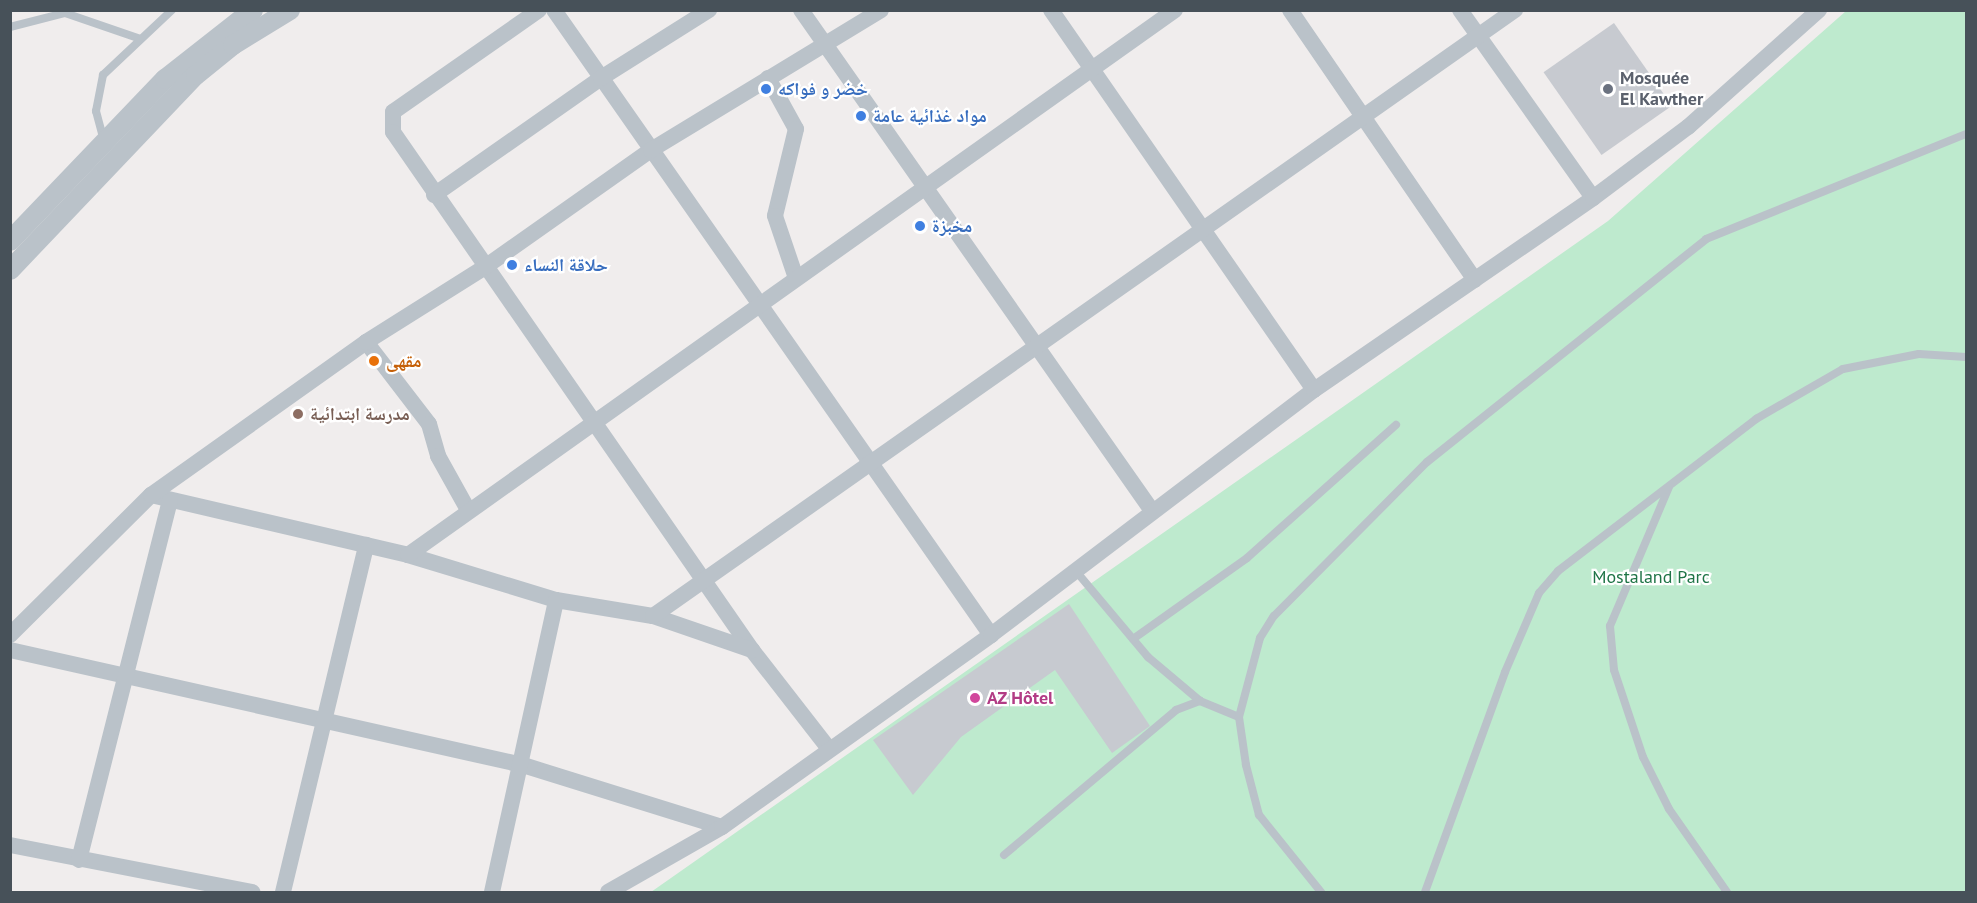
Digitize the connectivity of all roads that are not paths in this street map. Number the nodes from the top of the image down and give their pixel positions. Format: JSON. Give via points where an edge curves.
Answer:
{"nodes":[{"id":1,"x":171,"y":10,"type":"edge"},
{"id":2,"x":253,"y":10,"type":"edge"},
{"id":3,"x":290,"y":10,"type":"edge"},
{"id":4,"x":539,"y":10,"type":"edge"},
{"id":5,"x":554,"y":10,"type":"edge"},
{"id":6,"x":709,"y":10,"type":"edge"},
{"id":7,"x":801,"y":10,"type":"edge"},
{"id":8,"x":880,"y":10,"type":"edge"},
{"id":9,"x":1051,"y":10,"type":"edge"},
{"id":10,"x":1175,"y":10,"type":"edge"},
{"id":11,"x":1290,"y":10,"type":"edge"},
{"id":12,"x":1460,"y":10,"type":"edge"},
{"id":13,"x":1515,"y":10,"type":"edge"},
{"id":14,"x":1819,"y":10,"type":"edge"},
{"id":15,"x":10,"y":27,"type":"edge"},
{"id":16,"x":141,"y":39,"type":"junction"},
{"id":17,"x":1478,"y":39,"type":"junction"},
{"id":18,"x":824,"y":44,"type":"junction"},
{"id":19,"x":1092,"y":68,"type":"junction"},
{"id":20,"x":601,"y":78,"type":"junction"},
{"id":21,"x":768,"y":78,"type":"junction"},
{"id":22,"x":1362,"y":119,"type":"junction"},
{"id":23,"x":1966,"y":134,"type":"edge"},
{"id":24,"x":105,"y":142,"type":"junction"},
{"id":25,"x":651,"y":150,"type":"junction"},
{"id":26,"x":924,"y":184,"type":"junction"},
{"id":27,"x":435,"y":195,"type":"junction"},
{"id":28,"x":1593,"y":198,"type":"junction"},
{"id":29,"x":1204,"y":230,"type":"junction"},
{"id":30,"x":10,"y":242,"type":"edge"},
{"id":31,"x":485,"y":267,"type":"junction"},
{"id":32,"x":10,"y":270,"type":"edge"},
{"id":33,"x":796,"y":278,"type":"junction"},
{"id":34,"x":1475,"y":280,"type":"junction"},
{"id":35,"x":760,"y":304,"type":"junction"},
{"id":36,"x":366,"y":342,"type":"junction"},
{"id":37,"x":1038,"y":346,"type":"junction"},
{"id":38,"x":1966,"y":357,"type":"edge"},
{"id":39,"x":1314,"y":390,"type":"junction"},
{"id":40,"x":594,"y":422,"type":"junction"},
{"id":41,"x":1396,"y":425,"type":"dead end"},
{"id":42,"x":872,"y":463,"type":"junction"},
{"id":43,"x":1670,"y":486,"type":"junction"},
{"id":44,"x":152,"y":495,"type":"junction"},
{"id":45,"x":170,"y":501,"type":"junction"},
{"id":46,"x":467,"y":508,"type":"junction"},
{"id":47,"x":1152,"y":511,"type":"junction"},
{"id":48,"x":366,"y":545,"type":"junction"},
{"id":49,"x":408,"y":555,"type":"junction"},
{"id":50,"x":1075,"y":569,"type":"junction"},
{"id":51,"x":706,"y":579,"type":"junction"},
{"id":52,"x":556,"y":600,"type":"junction"},
{"id":53,"x":653,"y":616,"type":"junction"},
{"id":54,"x":10,"y":635,"type":"edge"},
{"id":55,"x":991,"y":635,"type":"junction"},
{"id":56,"x":1133,"y":639,"type":"junction"},
{"id":57,"x":10,"y":650,"type":"edge"},
{"id":58,"x":752,"y":650,"type":"junction"},
{"id":59,"x":124,"y":675,"type":"junction"},
{"id":60,"x":1200,"y":701,"type":"junction"},
{"id":61,"x":1239,"y":717,"type":"junction"},
{"id":62,"x":326,"y":720,"type":"junction"},
{"id":63,"x":829,"y":749,"type":"junction"},
{"id":64,"x":524,"y":765,"type":"junction"},
{"id":65,"x":722,"y":827,"type":"junction"},
{"id":66,"x":10,"y":845,"type":"edge"},
{"id":67,"x":1004,"y":855,"type":"dead end"},
{"id":68,"x":79,"y":860,"type":"junction"},
{"id":69,"x":252,"y":892,"type":"edge"},
{"id":70,"x":283,"y":892,"type":"edge"},
{"id":71,"x":492,"y":892,"type":"edge"},
{"id":72,"x":608,"y":892,"type":"edge"},
{"id":73,"x":1321,"y":892,"type":"edge"},
{"id":74,"x":1425,"y":892,"type":"edge"},
{"id":75,"x":1726,"y":892,"type":"edge"}],
"edges":[{"from":1,"to":16,"type":"lane"},
{"from":2,"to":24,"type":"street","via":[[201,46]]},
{"from":3,"to":32,"type":"street","via":[[233,45],[196,75]]},
{"from":4,"to":27,"type":"street","via":[[393,112],[393,132]]},
{"from":5,"to":20,"type":"street"},
{"from":6,"to":20,"type":"street"},
{"from":7,"to":18,"type":"street"},
{"from":8,"to":18,"type":"street"},
{"from":9,"to":19,"type":"street"},
{"from":10,"to":19,"type":"street"},
{"from":11,"to":22,"type":"street"},
{"from":12,"to":17,"type":"street"},
{"from":13,"to":17,"type":"street"},
{"from":14,"to":28,"type":"street","via":[[1688,127]]},
{"from":15,"to":16,"type":"lane","via":[[65,13]]},
{"from":16,"to":24,"type":"lane","via":[[103,75],[96,111]]},
{"from":17,"to":22,"type":"street"},
{"from":17,"to":28,"type":"street"},
{"from":18,"to":21,"type":"street"},
{"from":18,"to":26,"type":"street"},
{"from":19,"to":26,"type":"street"},
{"from":19,"to":29,"type":"street"},
{"from":20,"to":25,"type":"street"},
{"from":20,"to":27,"type":"street"},
{"from":21,"to":25,"type":"street"},
{"from":21,"to":33,"type":"street","via":[[796,129],[775,216]]},
{"from":22,"to":29,"type":"street"},
{"from":22,"to":34,"type":"street"},
{"from":23,"to":61,"type":"lane","via":[[1706,239],[1427,462],[1274,616],[1260,638]]},
{"from":24,"to":30,"type":"street"},
{"from":25,"to":31,"type":"street"},
{"from":25,"to":35,"type":"street"},
{"from":26,"to":33,"type":"street"},
{"from":26,"to":37,"type":"street"},
{"from":27,"to":31,"type":"street"},
{"from":28,"to":34,"type":"street"},
{"from":29,"to":37,"type":"street"},
{"from":29,"to":39,"type":"street"},
{"from":31,"to":36,"type":"street"},
{"from":31,"to":40,"type":"street"},
{"from":33,"to":35,"type":"street"},
{"from":34,"to":39,"type":"street"},
{"from":35,"to":40,"type":"street"},
{"from":35,"to":42,"type":"street"},
{"from":36,"to":44,"type":"street"},
{"from":36,"to":46,"type":"street","via":[[429,424],[438,456]]},
{"from":37,"to":42,"type":"street"},
{"from":37,"to":47,"type":"street"},
{"from":38,"to":43,"type":"lane","via":[[1919,354],[1843,369],[1756,419]]},
{"from":39,"to":47,"type":"street"},
{"from":40,"to":46,"type":"street"},
{"from":40,"to":51,"type":"street"},
{"from":41,"to":56,"type":"lane","via":[[1246,558]]},
{"from":42,"to":51,"type":"street"},
{"from":42,"to":55,"type":"street"},
{"from":43,"to":74,"type":"lane","via":[[1612,526],[1539,593]]},
{"from":43,"to":75,"type":"lane","via":[[1610,626],[1614,670],[1643,757],[1669,809]]},
{"from":44,"to":45,"type":"street"},
{"from":44,"to":54,"type":"street"},
{"from":45,"to":48,"type":"street"},
{"from":45,"to":59,"type":"street"},
{"from":46,"to":49,"type":"street"},
{"from":47,"to":50,"type":"street"},
{"from":48,"to":49,"type":"street"},
{"from":48,"to":62,"type":"street"},
{"from":49,"to":52,"type":"street"},
{"from":50,"to":55,"type":"street"},
{"from":50,"to":56,"type":"lane"},
{"from":51,"to":53,"type":"street"},
{"from":51,"to":58,"type":"street"},
{"from":52,"to":53,"type":"street"},
{"from":52,"to":64,"type":"street"},
{"from":53,"to":58,"type":"street"},
{"from":55,"to":63,"type":"street"},
{"from":56,"to":60,"type":"lane"},
{"from":57,"to":59,"type":"street"},
{"from":58,"to":63,"type":"street"},
{"from":59,"to":62,"type":"street"},
{"from":59,"to":68,"type":"street"},
{"from":60,"to":61,"type":"lane"},
{"from":60,"to":67,"type":"lane","via":[[1176,710]]},
{"from":61,"to":73,"type":"lane","via":[[1259,815]]},
{"from":62,"to":64,"type":"street"},
{"from":62,"to":70,"type":"street"},
{"from":63,"to":65,"type":"street"},
{"from":64,"to":65,"type":"street"},
{"from":64,"to":71,"type":"street"},
{"from":65,"to":72,"type":"street"},
{"from":66,"to":68,"type":"street"},
{"from":68,"to":69,"type":"street"}]}
